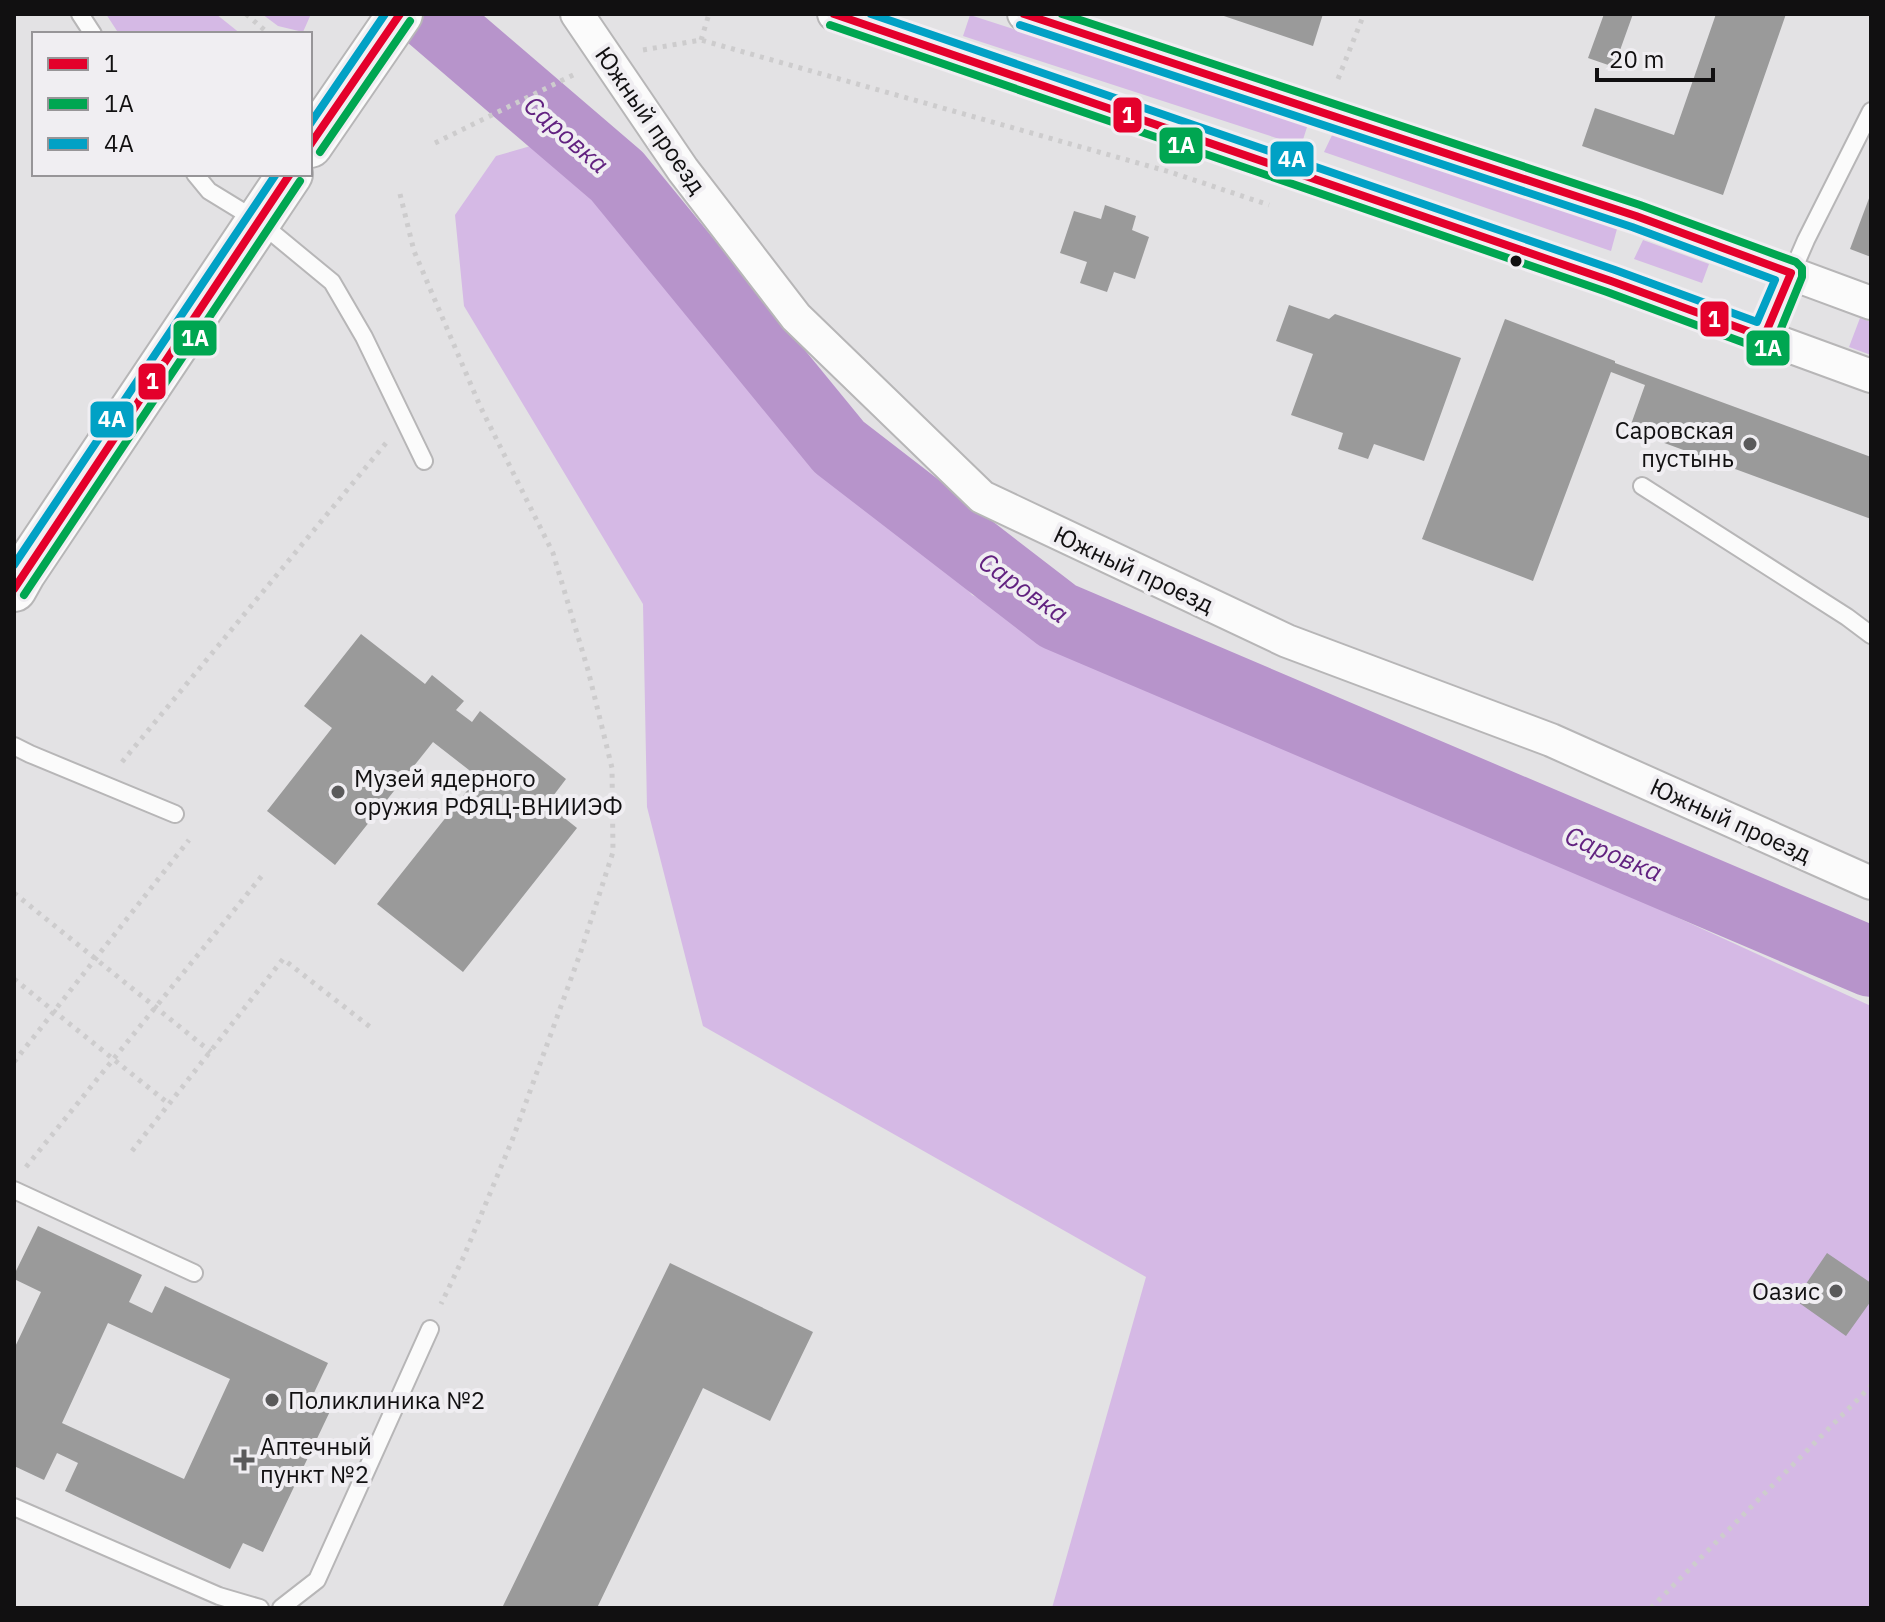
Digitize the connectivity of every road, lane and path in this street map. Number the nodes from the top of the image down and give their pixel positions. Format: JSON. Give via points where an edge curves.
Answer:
{"nodes":[{"id":1,"x":80,"y":14,"type":"edge"},
{"id":2,"x":246,"y":14,"type":"edge"},
{"id":3,"x":577,"y":14,"type":"edge"},
{"id":4,"x":709,"y":14,"type":"edge"},
{"id":5,"x":834,"y":14,"type":"edge"},
{"id":6,"x":1024,"y":14,"type":"edge"},
{"id":7,"x":1364,"y":14,"type":"edge"},
{"id":8,"x":393,"y":23,"type":"edge"},
{"id":9,"x":92,"y":32,"type":"edge"},
{"id":10,"x":267,"y":32,"type":"edge"},
{"id":11,"x":701,"y":40,"type":"junction"},
{"id":12,"x":606,"y":56,"type":"junction"},
{"id":13,"x":1337,"y":80,"type":"dead end"},
{"id":14,"x":1871,"y":111,"type":"edge"},
{"id":15,"x":312,"y":142,"type":"edge"},
{"id":16,"x":435,"y":143,"type":"dead end"},
{"id":17,"x":197,"y":176,"type":"edge"},
{"id":18,"x":289,"y":176,"type":"edge"},
{"id":19,"x":400,"y":194,"type":"dead end"},
{"id":20,"x":1274,"y":206,"type":"dead end"},
{"id":21,"x":258,"y":221,"type":"junction"},
{"id":22,"x":1791,"y":273,"type":"junction"},
{"id":23,"x":1871,"y":303,"type":"edge"},
{"id":24,"x":1764,"y":337,"type":"junction"},
{"id":25,"x":1871,"y":376,"type":"edge"},
{"id":26,"x":404,"y":421,"type":"junction"},
{"id":27,"x":424,"y":461,"type":"dead end"},
{"id":28,"x":1642,"y":486,"type":"dead end"},
{"id":29,"x":14,"y":589,"type":"edge"},
{"id":30,"x":1871,"y":635,"type":"edge"},
{"id":31,"x":14,"y":746,"type":"edge"},
{"id":32,"x":103,"y":784,"type":"junction"},
{"id":33,"x":175,"y":814,"type":"dead end"},
{"id":34,"x":189,"y":840,"type":"dead end"},
{"id":35,"x":265,"y":872,"type":"dead end"},
{"id":36,"x":1871,"y":883,"type":"edge"},
{"id":37,"x":14,"y":893,"type":"edge"},
{"id":38,"x":95,"y":959,"type":"junction"},
{"id":39,"x":14,"y":979,"type":"edge"},
{"id":40,"x":155,"y":1007,"type":"junction"},
{"id":41,"x":54,"y":1011,"type":"junction"},
{"id":42,"x":374,"y":1030,"type":"dead end"},
{"id":43,"x":211,"y":1052,"type":"junction"},
{"id":44,"x":113,"y":1059,"type":"junction"},
{"id":45,"x":14,"y":1062,"type":"edge"},
{"id":46,"x":169,"y":1104,"type":"junction"},
{"id":47,"x":132,"y":1151,"type":"dead end"},
{"id":48,"x":14,"y":1190,"type":"edge"},
{"id":49,"x":194,"y":1273,"type":"dead end"},
{"id":50,"x":430,"y":1329,"type":"joint"},
{"id":51,"x":1871,"y":1386,"type":"edge"},
{"id":52,"x":14,"y":1507,"type":"edge"},
{"id":53,"x":260,"y":1608,"type":"edge"},
{"id":54,"x":281,"y":1608,"type":"edge"},
{"id":55,"x":1651,"y":1608,"type":"edge"}],
"edges":[{"from":1,"to":9,"type":"lane"},
{"from":2,"to":10,"type":"path"},
{"from":3,"to":12,"type":"street","name":"Южный проезд"},
{"from":4,"to":11,"type":"path"},
{"from":5,"to":24,"type":"street"},
{"from":6,"to":22,"type":"street","via":[[1621,211]]},
{"from":7,"to":13,"type":"path"},
{"from":8,"to":15,"type":"main road"},
{"from":11,"to":12,"type":"path"},
{"from":11,"to":20,"type":"path"},
{"from":12,"to":16,"type":"path"},
{"from":12,"to":36,"type":"street","name":"Южный проезд","via":[[683,170],[796,317],[982,497],[1287,641],[1551,740]]},
{"from":14,"to":22,"type":"lane"},
{"from":17,"to":21,"type":"lane","via":[[209,191]]},
{"from":18,"to":21,"type":"main road"},
{"from":19,"to":50,"type":"path","via":[[414,251],[474,392],[553,553],[612,768],[613,852],[580,954],[513,1138]]},
{"from":21,"to":26,"type":"lane","via":[[332,282]]},
{"from":21,"to":29,"type":"main road"},
{"from":22,"to":23,"type":"street"},
{"from":22,"to":24,"type":"lane"},
{"from":24,"to":25,"type":"street"},
{"from":26,"to":27,"type":"lane"},
{"from":26,"to":32,"type":"path"},
{"from":28,"to":30,"type":"lane"},
{"from":31,"to":32,"type":"lane"},
{"from":32,"to":33,"type":"lane"},
{"from":34,"to":38,"type":"path"},
{"from":35,"to":40,"type":"path"},
{"from":37,"to":38,"type":"path"},
{"from":38,"to":40,"type":"path"},
{"from":38,"to":41,"type":"path"},
{"from":39,"to":41,"type":"path"},
{"from":40,"to":43,"type":"path"},
{"from":40,"to":44,"type":"path"},
{"from":41,"to":44,"type":"path"},
{"from":41,"to":45,"type":"path"},
{"from":42,"to":43,"type":"path","via":[[283,959]]},
{"from":43,"to":46,"type":"path"},
{"from":44,"to":46,"type":"path"},
{"from":44,"to":48,"type":"path","via":[[23,1171]]},
{"from":46,"to":47,"type":"path"},
{"from":48,"to":49,"type":"lane"},
{"from":50,"to":54,"type":"lane","via":[[317,1580]]},
{"from":51,"to":55,"type":"path"},
{"from":52,"to":53,"type":"lane","via":[[219,1596]]}]}
